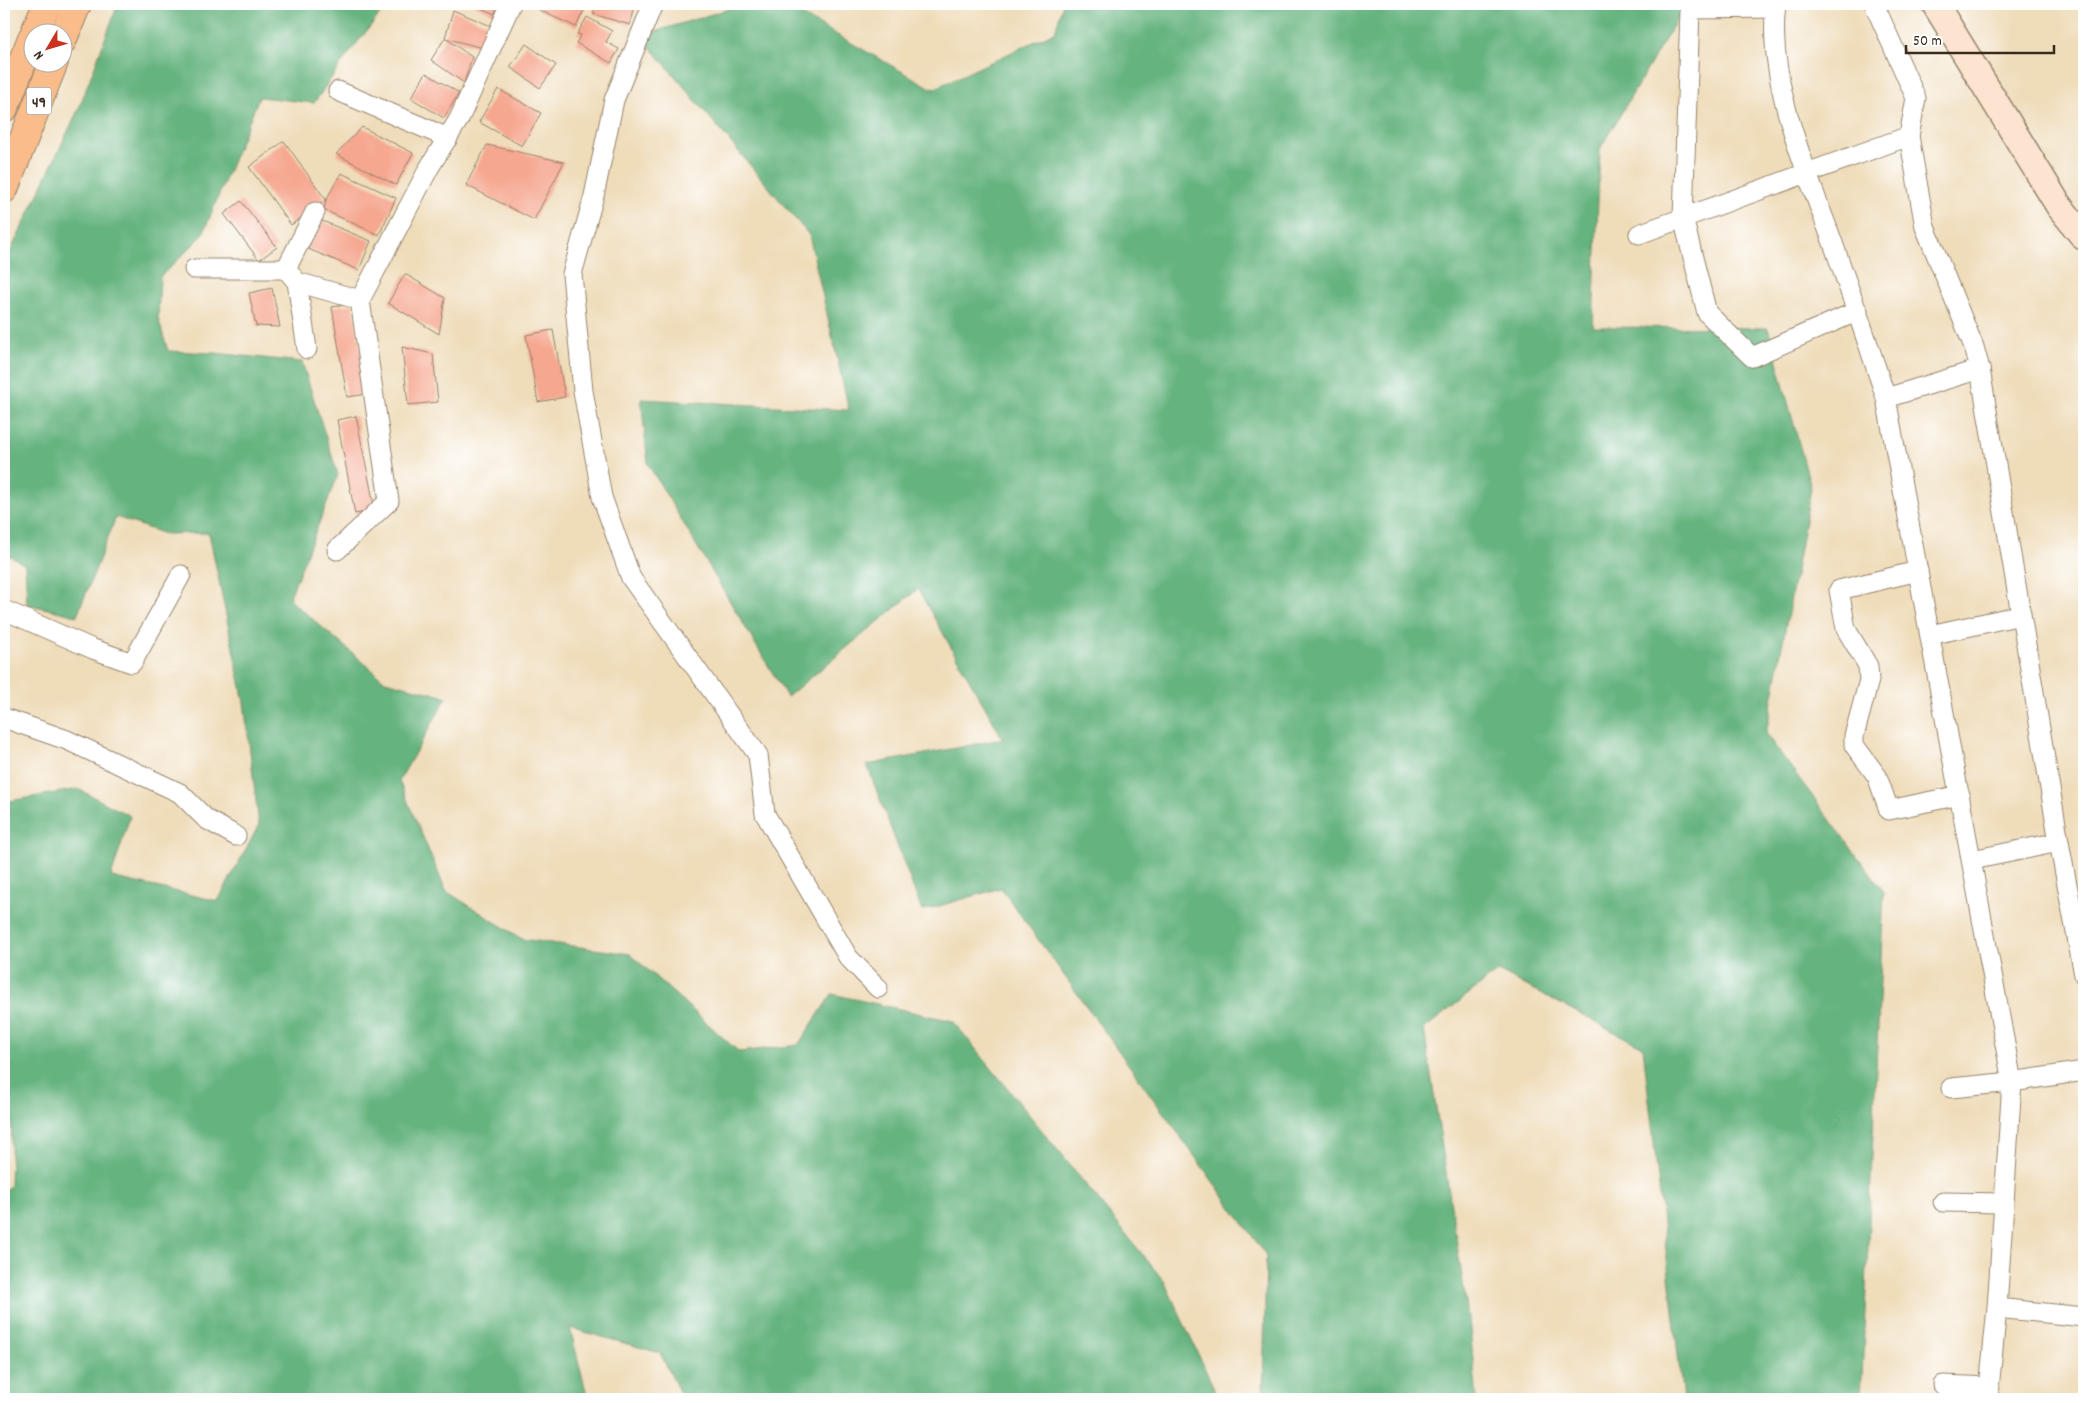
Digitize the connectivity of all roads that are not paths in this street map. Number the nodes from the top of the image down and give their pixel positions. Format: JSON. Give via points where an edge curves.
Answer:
{"nodes":[{"id":1,"x":47,"y":4,"type":"edge"},
{"id":2,"x":77,"y":4,"type":"edge"},
{"id":3,"x":511,"y":4,"type":"edge"},
{"id":4,"x":653,"y":4,"type":"edge"},
{"id":5,"x":1874,"y":4,"type":"edge"},
{"id":6,"x":1935,"y":4,"type":"edge"},
{"id":7,"x":1776,"y":6,"type":"edge"},
{"id":8,"x":39,"y":22,"type":"edge"},
{"id":9,"x":70,"y":22,"type":"edge"},
{"id":10,"x":22,"y":63,"type":"edge"},
{"id":11,"x":50,"y":72,"type":"edge"},
{"id":12,"x":338,"y":91,"type":"dead end"},
{"id":13,"x":4,"y":108,"type":"edge"},
{"id":14,"x":1909,"y":136,"type":"junction"},
{"id":15,"x":448,"y":138,"type":"junction"},
{"id":16,"x":1807,"y":173,"type":"junction"},
{"id":17,"x":4,"y":189,"type":"edge"},
{"id":18,"x":315,"y":212,"type":"dead end"},
{"id":19,"x":1683,"y":218,"type":"junction"},
{"id":20,"x":1639,"y":234,"type":"dead end"},
{"id":21,"x":2084,"y":237,"type":"edge"},
{"id":22,"x":194,"y":270,"type":"dead end"},
{"id":23,"x":292,"y":275,"type":"junction"},
{"id":24,"x":360,"y":300,"type":"junction"},
{"id":25,"x":1858,"y":312,"type":"junction"},
{"id":26,"x":307,"y":349,"type":"dead end"},
{"id":27,"x":1980,"y":369,"type":"junction"},
{"id":28,"x":1886,"y":398,"type":"junction"},
{"id":29,"x":337,"y":550,"type":"dead end"},
{"id":30,"x":1918,"y":571,"type":"junction"},
{"id":31,"x":182,"y":575,"type":"dead end"},
{"id":32,"x":4,"y":610,"type":"edge"},
{"id":33,"x":2021,"y":615,"type":"junction"},
{"id":34,"x":1930,"y":635,"type":"junction"},
{"id":35,"x":4,"y":718,"type":"edge"},
{"id":36,"x":1960,"y":795,"type":"junction"},
{"id":37,"x":236,"y":836,"type":"dead end"},
{"id":38,"x":2059,"y":842,"type":"junction"},
{"id":39,"x":1972,"y":860,"type":"junction"},
{"id":40,"x":2084,"y":975,"type":"edge"},
{"id":41,"x":878,"y":988,"type":"dead end"},
{"id":42,"x":2084,"y":1071,"type":"edge"},
{"id":43,"x":2012,"y":1082,"type":"junction"},
{"id":44,"x":1951,"y":1088,"type":"dead end"},
{"id":45,"x":1943,"y":1202,"type":"dead end"},
{"id":46,"x":2003,"y":1203,"type":"junction"},
{"id":47,"x":1997,"y":1308,"type":"junction"},
{"id":48,"x":2084,"y":1317,"type":"edge"},
{"id":49,"x":1943,"y":1385,"type":"dead end"},
{"id":50,"x":1989,"y":1393,"type":"edge"}],
"edges":[{"from":1,"to":8,"type":"highway"},
{"from":2,"to":9,"type":"highway"},
{"from":3,"to":15,"type":"street","via":[[460,119]]},
{"from":4,"to":41,"type":"street","via":[[614,100],[594,196],[572,274],[584,390],[602,497],[631,578],[758,755],[765,814],[848,957]]},
{"from":5,"to":14,"type":"street","via":[[1916,98]]},
{"from":6,"to":21,"type":"street","via":[[2059,206]]},
{"from":7,"to":16,"type":"street","via":[[1776,53],[1782,91]]},
{"from":7,"to":19,"type":"street","via":[[1690,9]]},
{"from":10,"to":13,"type":"highway","number":"49"},
{"from":11,"to":17,"type":"highway","number":"49"},
{"from":12,"to":15,"type":"street"},
{"from":14,"to":16,"type":"street"},
{"from":14,"to":27,"type":"street","via":[[1926,227]]},
{"from":15,"to":24,"type":"street"},
{"from":16,"to":19,"type":"street"},
{"from":16,"to":25,"type":"street"},
{"from":18,"to":23,"type":"street"},
{"from":19,"to":20,"type":"street"},
{"from":19,"to":25,"type":"street","via":[[1707,313],[1752,357]]},
{"from":22,"to":23,"type":"street"},
{"from":23,"to":24,"type":"street"},
{"from":23,"to":26,"type":"street"},
{"from":24,"to":29,"type":"street","via":[[389,501]]},
{"from":25,"to":28,"type":"street"},
{"from":27,"to":28,"type":"street"},
{"from":27,"to":33,"type":"street"},
{"from":28,"to":30,"type":"street"},
{"from":30,"to":34,"type":"street"},
{"from":30,"to":36,"type":"street","via":[[1839,590],[1846,629],[1868,666],[1869,680],[1854,745],[1876,776],[1889,810]]},
{"from":31,"to":32,"type":"street","via":[[132,663]]},
{"from":33,"to":34,"type":"street"},
{"from":33,"to":38,"type":"street"},
{"from":34,"to":36,"type":"street"},
{"from":35,"to":37,"type":"street","via":[[67,740],[180,793],[206,819]]},
{"from":36,"to":39,"type":"street"},
{"from":38,"to":39,"type":"street"},
{"from":38,"to":40,"type":"street"},
{"from":39,"to":43,"type":"street"},
{"from":42,"to":43,"type":"street"},
{"from":43,"to":44,"type":"street"},
{"from":43,"to":46,"type":"street"},
{"from":45,"to":46,"type":"street"},
{"from":46,"to":47,"type":"street"},
{"from":47,"to":48,"type":"street"},
{"from":47,"to":50,"type":"street"},
{"from":49,"to":50,"type":"street"}]}
